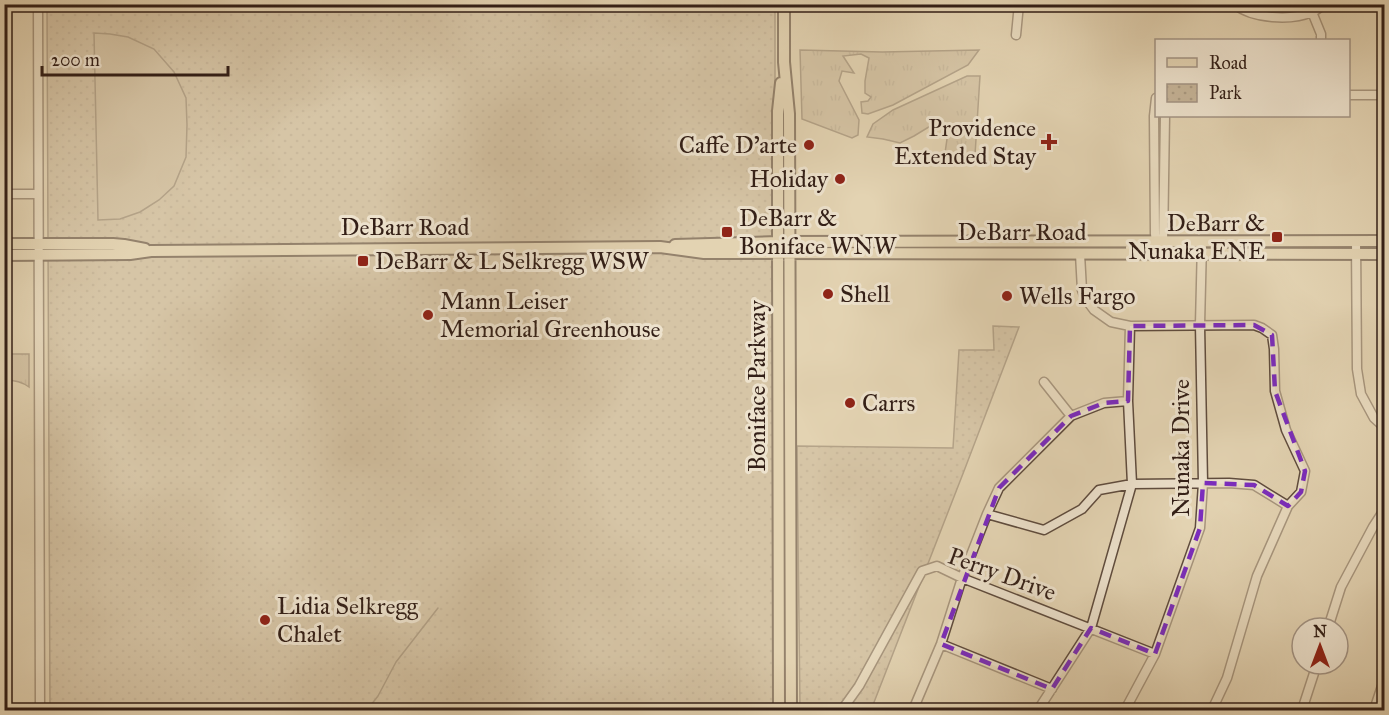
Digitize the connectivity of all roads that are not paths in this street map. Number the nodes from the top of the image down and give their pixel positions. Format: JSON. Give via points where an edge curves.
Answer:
{"nodes":[{"id":1,"x":38,"y":4,"type":"edge"},
{"id":2,"x":784,"y":4,"type":"edge"},
{"id":3,"x":1019,"y":4,"type":"edge"},
{"id":4,"x":1234,"y":4,"type":"edge"},
{"id":5,"x":1324,"y":4,"type":"edge"},
{"id":6,"x":1312,"y":12,"type":"junction"},
{"id":7,"x":1016,"y":35,"type":"dead end"},
{"id":8,"x":1321,"y":39,"type":"edge"},
{"id":9,"x":784,"y":62,"type":"junction"},
{"id":10,"x":1350,"y":95,"type":"edge"},
{"id":11,"x":1384,"y":95,"type":"edge"},
{"id":12,"x":1155,"y":107,"type":"edge"},
{"id":13,"x":1165,"y":117,"type":"edge"},
{"id":14,"x":4,"y":194,"type":"edge"},
{"id":15,"x":38,"y":194,"type":"junction"},
{"id":16,"x":1356,"y":241,"type":"junction"},
{"id":17,"x":1384,"y":241,"type":"edge"},
{"id":18,"x":1064,"y":242,"type":"junction"},
{"id":19,"x":1202,"y":242,"type":"junction"},
{"id":20,"x":4,"y":244,"type":"edge"},
{"id":21,"x":1160,"y":244,"type":"junction"},
{"id":22,"x":778,"y":247,"type":"junction"},
{"id":23,"x":789,"y":247,"type":"junction"},
{"id":24,"x":38,"y":249,"type":"junction"},
{"id":25,"x":994,"y":253,"type":"junction"},
{"id":26,"x":1080,"y":254,"type":"junction"},
{"id":27,"x":1178,"y":254,"type":"junction"},
{"id":28,"x":1202,"y":254,"type":"junction"},
{"id":29,"x":1356,"y":254,"type":"junction"},
{"id":30,"x":1384,"y":254,"type":"edge"},
{"id":31,"x":4,"y":255,"type":"edge"},
{"id":32,"x":1200,"y":325,"type":"junction"},
{"id":33,"x":1130,"y":326,"type":"junction"},
{"id":34,"x":1044,"y":382,"type":"dead end"},
{"id":35,"x":1128,"y":401,"type":"junction"},
{"id":36,"x":1071,"y":416,"type":"junction"},
{"id":37,"x":1384,"y":427,"type":"edge"},
{"id":38,"x":1203,"y":483,"type":"junction"},
{"id":39,"x":1132,"y":484,"type":"junction"},
{"id":40,"x":1288,"y":507,"type":"junction"},
{"id":41,"x":1384,"y":510,"type":"edge"},
{"id":42,"x":987,"y":514,"type":"junction"},
{"id":43,"x":962,"y":578,"type":"junction"},
{"id":44,"x":1332,"y":616,"type":"edge"},
{"id":45,"x":1091,"y":628,"type":"junction"},
{"id":46,"x":941,"y":644,"type":"junction"},
{"id":47,"x":1155,"y":654,"type":"junction"},
{"id":48,"x":1313,"y":676,"type":"edge"},
{"id":49,"x":1384,"y":680,"type":"edge"},
{"id":50,"x":1052,"y":688,"type":"junction"},
{"id":51,"x":916,"y":710,"type":"edge"},
{"id":52,"x":40,"y":711,"type":"edge"},
{"id":53,"x":779,"y":711,"type":"edge"},
{"id":54,"x":791,"y":711,"type":"edge"},
{"id":55,"x":835,"y":711,"type":"edge"},
{"id":56,"x":1038,"y":711,"type":"edge"},
{"id":57,"x":1125,"y":711,"type":"edge"},
{"id":58,"x":1212,"y":711,"type":"edge"},
{"id":59,"x":1302,"y":711,"type":"edge"},
{"id":60,"x":1374,"y":711,"type":"edge"}],
"edges":[{"from":1,"to":15,"type":"street"},
{"from":2,"to":9,"type":"main road","name":"Boniface Parkway"},
{"from":3,"to":7,"type":"street"},
{"from":4,"to":6,"type":"street","via":[[1263,16]]},
{"from":5,"to":6,"type":"street"},
{"from":6,"to":8,"type":"street"},
{"from":9,"to":22,"type":"main road","name":"Boniface Parkway","via":[[778,111]]},
{"from":9,"to":23,"type":"main road","name":"Boniface Parkway","via":[[789,114]]},
{"from":10,"to":11,"type":"street"},
{"from":12,"to":21,"type":"street"},
{"from":13,"to":21,"type":"street"},
{"from":14,"to":15,"type":"street"},
{"from":15,"to":24,"type":"street"},
{"from":16,"to":17,"type":"main road","name":"DeBarr Road"},
{"from":16,"to":19,"type":"main road","name":"DeBarr Road"},
{"from":16,"to":29,"type":"street"},
{"from":18,"to":21,"type":"main road","name":"DeBarr Road"},
{"from":18,"to":23,"type":"main road","name":"DeBarr Road"},
{"from":18,"to":25,"type":"main road","via":[[1049,249],[1005,248]]},
{"from":19,"to":21,"type":"main road","name":"DeBarr Road"},
{"from":19,"to":28,"type":"street","name":"Nunaka Drive"},
{"from":20,"to":24,"type":"main road","name":"DeBarr Road"},
{"from":21,"to":26,"type":"street"},
{"from":21,"to":27,"type":"street"},
{"from":22,"to":23,"type":"main road","name":"DeBarr Road"},
{"from":22,"to":24,"type":"main road","name":"DeBarr Road","via":[[686,244],[151,251],[124,245]]},
{"from":22,"to":53,"type":"main road","name":"Boniface Parkway"},
{"from":23,"to":25,"type":"main road","name":"DeBarr Road"},
{"from":23,"to":54,"type":"main road","name":"Boniface Parkway"},
{"from":24,"to":31,"type":"main road","name":"DeBarr Road"},
{"from":24,"to":52,"type":"street"},
{"from":25,"to":26,"type":"main road","name":"DeBarr Road"},
{"from":26,"to":27,"type":"main road","name":"DeBarr Road"},
{"from":26,"to":33,"type":"street","via":[[1085,298],[1111,322]]},
{"from":27,"to":28,"type":"main road","name":"DeBarr Road"},
{"from":28,"to":29,"type":"main road","name":"DeBarr Road"},
{"from":28,"to":32,"type":"street","name":"Nunaka Drive"},
{"from":29,"to":30,"type":"main road","name":"DeBarr Road"},
{"from":29,"to":37,"type":"street","via":[[1357,369],[1361,394],[1374,418]]},
{"from":32,"to":33,"type":"street"},
{"from":32,"to":38,"type":"street","name":"Nunaka Drive"},
{"from":32,"to":40,"type":"street","via":[[1254,325],[1272,335],[1275,391],[1286,430],[1305,471],[1301,492]]},
{"from":33,"to":35,"type":"street"},
{"from":34,"to":36,"type":"street"},
{"from":35,"to":36,"type":"street","via":[[1104,403]]},
{"from":35,"to":39,"type":"street"},
{"from":36,"to":42,"type":"street","via":[[999,488]]},
{"from":38,"to":39,"type":"street"},
{"from":38,"to":40,"type":"street","via":[[1254,485]]},
{"from":38,"to":47,"type":"street","name":"Nunaka Drive","via":[[1200,528]]},
{"from":39,"to":42,"type":"street","via":[[1099,490],[1082,509],[1044,530]]},
{"from":39,"to":45,"type":"street"},
{"from":40,"to":58,"type":"street","via":[[1257,576],[1227,678]]},
{"from":41,"to":44,"type":"street","via":[[1341,587]]},
{"from":42,"to":43,"type":"street"},
{"from":43,"to":45,"type":"street","name":"Perry Drive"},
{"from":43,"to":46,"type":"street"},
{"from":43,"to":55,"type":"street","name":"Perry Drive","via":[[937,567],[922,571],[859,686],[844,707]]},
{"from":45,"to":47,"type":"street","name":"Perry Drive"},
{"from":45,"to":50,"type":"street"},
{"from":46,"to":50,"type":"street"},
{"from":46,"to":51,"type":"street"},
{"from":47,"to":57,"type":"street","name":"Nunaka Drive"},
{"from":48,"to":59,"type":"street"},
{"from":49,"to":60,"type":"street"},
{"from":50,"to":56,"type":"street"}]}
